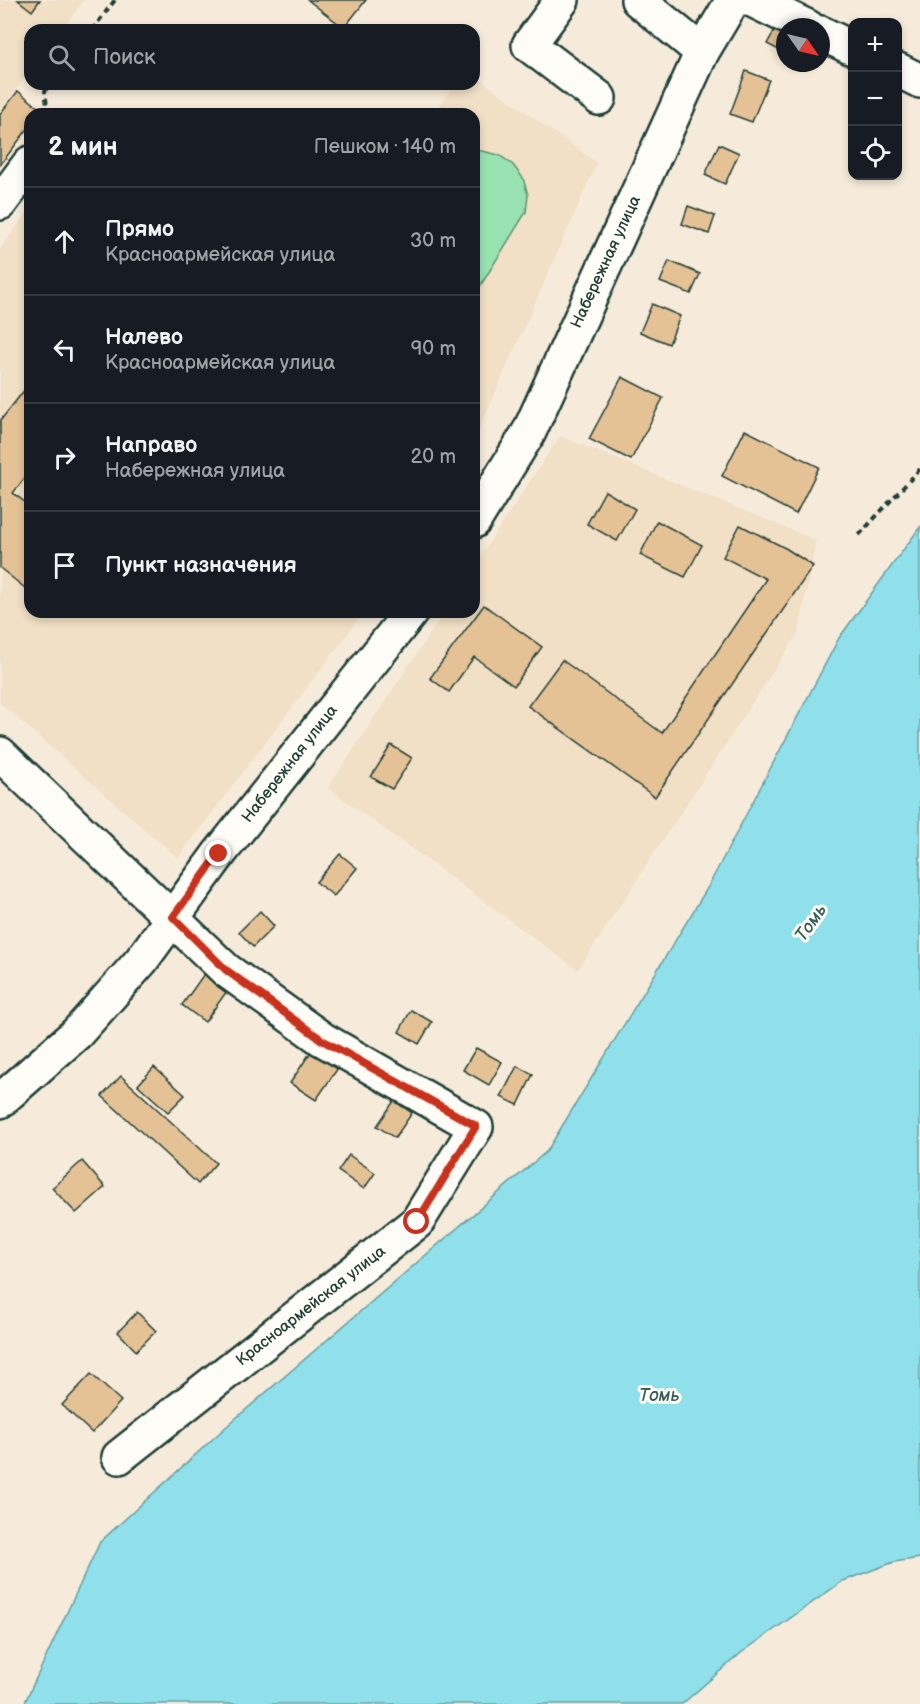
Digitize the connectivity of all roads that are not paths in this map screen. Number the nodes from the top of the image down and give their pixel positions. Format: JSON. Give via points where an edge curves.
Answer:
{"nodes":[{"id":1,"x":562,"y":0,"type":"edge"},
{"id":2,"x":638,"y":0,"type":"edge"},
{"id":3,"x":733,"y":0,"type":"edge"},
{"id":4,"x":752,"y":0,"type":"edge"},
{"id":5,"x":789,"y":18,"type":"edge"},
{"id":6,"x":830,"y":37,"type":"edge"},
{"id":7,"x":848,"y":46,"type":"edge"},
{"id":8,"x":702,"y":52,"type":"junction"},
{"id":9,"x":901,"y":72,"type":"edge"},
{"id":10,"x":920,"y":81,"type":"edge"},
{"id":11,"x":599,"y":98,"type":"dead end"},
{"id":12,"x":24,"y":171,"type":"edge"},
{"id":13,"x":0,"y":203,"type":"edge"},
{"id":14,"x":480,"y":511,"type":"edge"},
{"id":15,"x":406,"y":618,"type":"edge"},
{"id":16,"x":0,"y":754,"type":"edge"},
{"id":17,"x":173,"y":917,"type":"junction"},
{"id":18,"x":0,"y":1101,"type":"edge"},
{"id":19,"x":119,"y":1457,"type":"dead end"}],
"edges":[{"from":1,"to":11,"type":"street","via":[[529,45]]},
{"from":2,"to":8,"type":"street"},
{"from":3,"to":8,"type":"street","name":"Набережная улица"},
{"from":4,"to":5,"type":"street"},
{"from":6,"to":7,"type":"street"},
{"from":8,"to":14,"type":"street","name":"Набережная улица","via":[[529,432]]},
{"from":9,"to":10,"type":"street"},
{"from":12,"to":13,"type":"street"},
{"from":15,"to":17,"type":"street","name":"Набережная улица"},
{"from":16,"to":17,"type":"street","name":"Красноармейская улица"},
{"from":17,"to":18,"type":"street","name":"Набережная улица","via":[[141,962],[76,1033]]},
{"from":17,"to":19,"type":"street","name":"Красноармейская улица","via":[[226,970],[322,1040],[476,1126],[417,1222]]}]}
